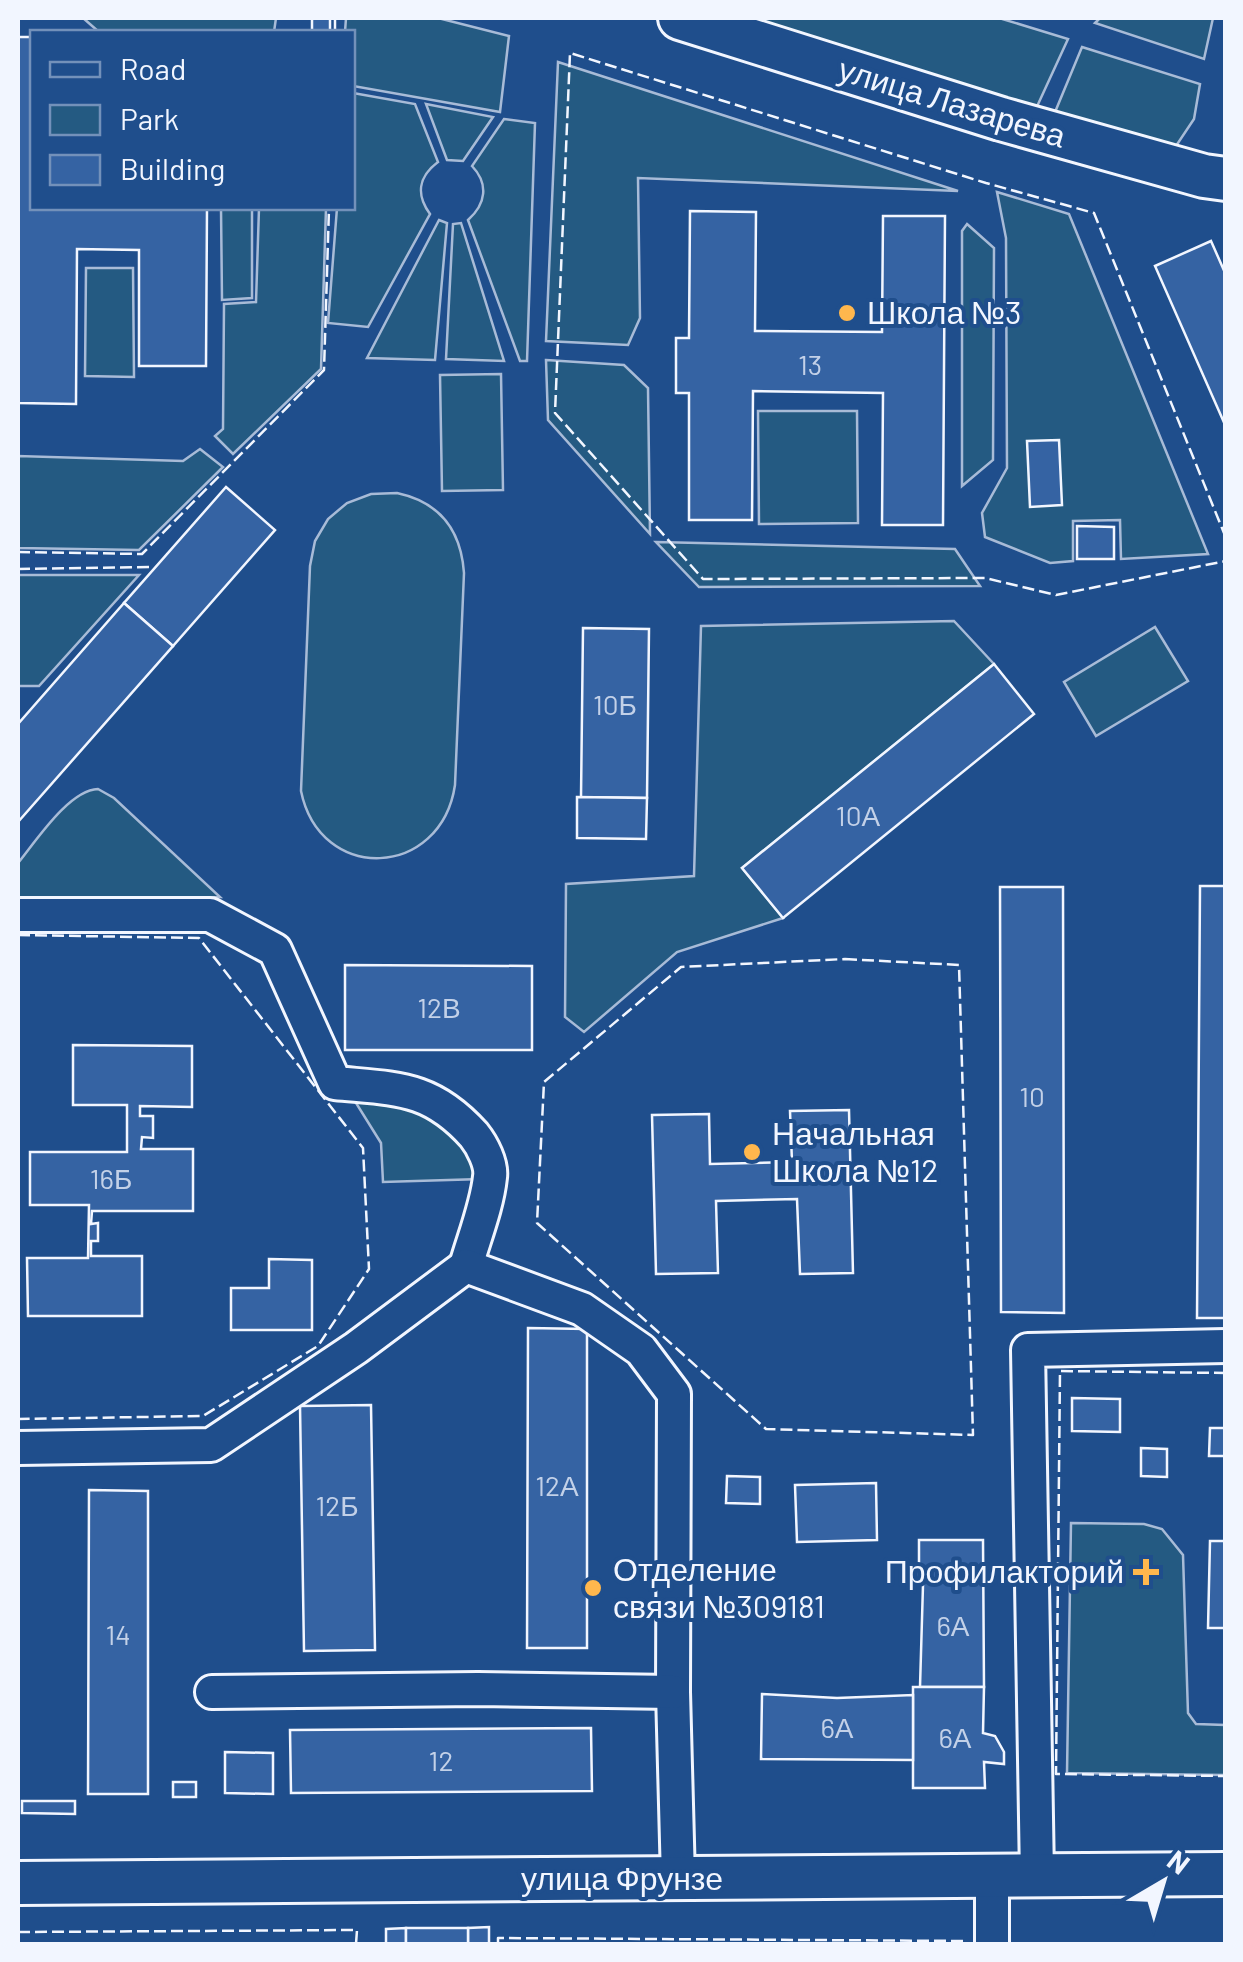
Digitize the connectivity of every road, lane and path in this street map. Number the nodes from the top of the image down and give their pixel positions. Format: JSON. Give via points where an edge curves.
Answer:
{"nodes":[{"id":1,"x":680,"y":18,"type":"edge"},
{"id":2,"x":1226,"y":179,"type":"edge"},
{"id":3,"x":18,"y":915,"type":"edge"},
{"id":4,"x":466,"y":1266,"type":"junction"},
{"id":5,"x":1226,"y":1346,"type":"edge"},
{"id":6,"x":18,"y":1448,"type":"edge"},
{"id":7,"x":212,"y":1692,"type":"dead end"},
{"id":8,"x":674,"y":1692,"type":"junction"},
{"id":9,"x":1226,"y":1874,"type":"edge"},
{"id":10,"x":992,"y":1876,"type":"junction"},
{"id":11,"x":1038,"y":1876,"type":"junction"},
{"id":12,"x":678,"y":1879,"type":"junction"},
{"id":13,"x":18,"y":1883,"type":"edge"},
{"id":14,"x":992,"y":1944,"type":"edge"}],
"edges":[{"from":1,"to":2,"type":"main road","name":"улица Лазарева","via":[[1001,120]]},
{"from":3,"to":4,"type":"street","via":[[210,915],[275,950],[335,1082],[429,1097],[481,1143],[491,1173]]},
{"from":4,"to":6,"type":"street","via":[[211,1445]]},
{"from":4,"to":8,"type":"street","via":[[582,1309],[641,1350],[674,1394]]},
{"from":5,"to":11,"type":"street","via":[[1028,1350]]},
{"from":7,"to":8,"type":"street"},
{"from":8,"to":12,"type":"street"},
{"from":9,"to":11,"type":"main road","name":"улица Фрунзе"},
{"from":10,"to":11,"type":"main road","name":"улица Фрунзе"},
{"from":10,"to":12,"type":"main road","name":"улица Фрунзе"},
{"from":10,"to":14,"type":"street"},
{"from":12,"to":13,"type":"main road","name":"улица Фрунзе"}]}
